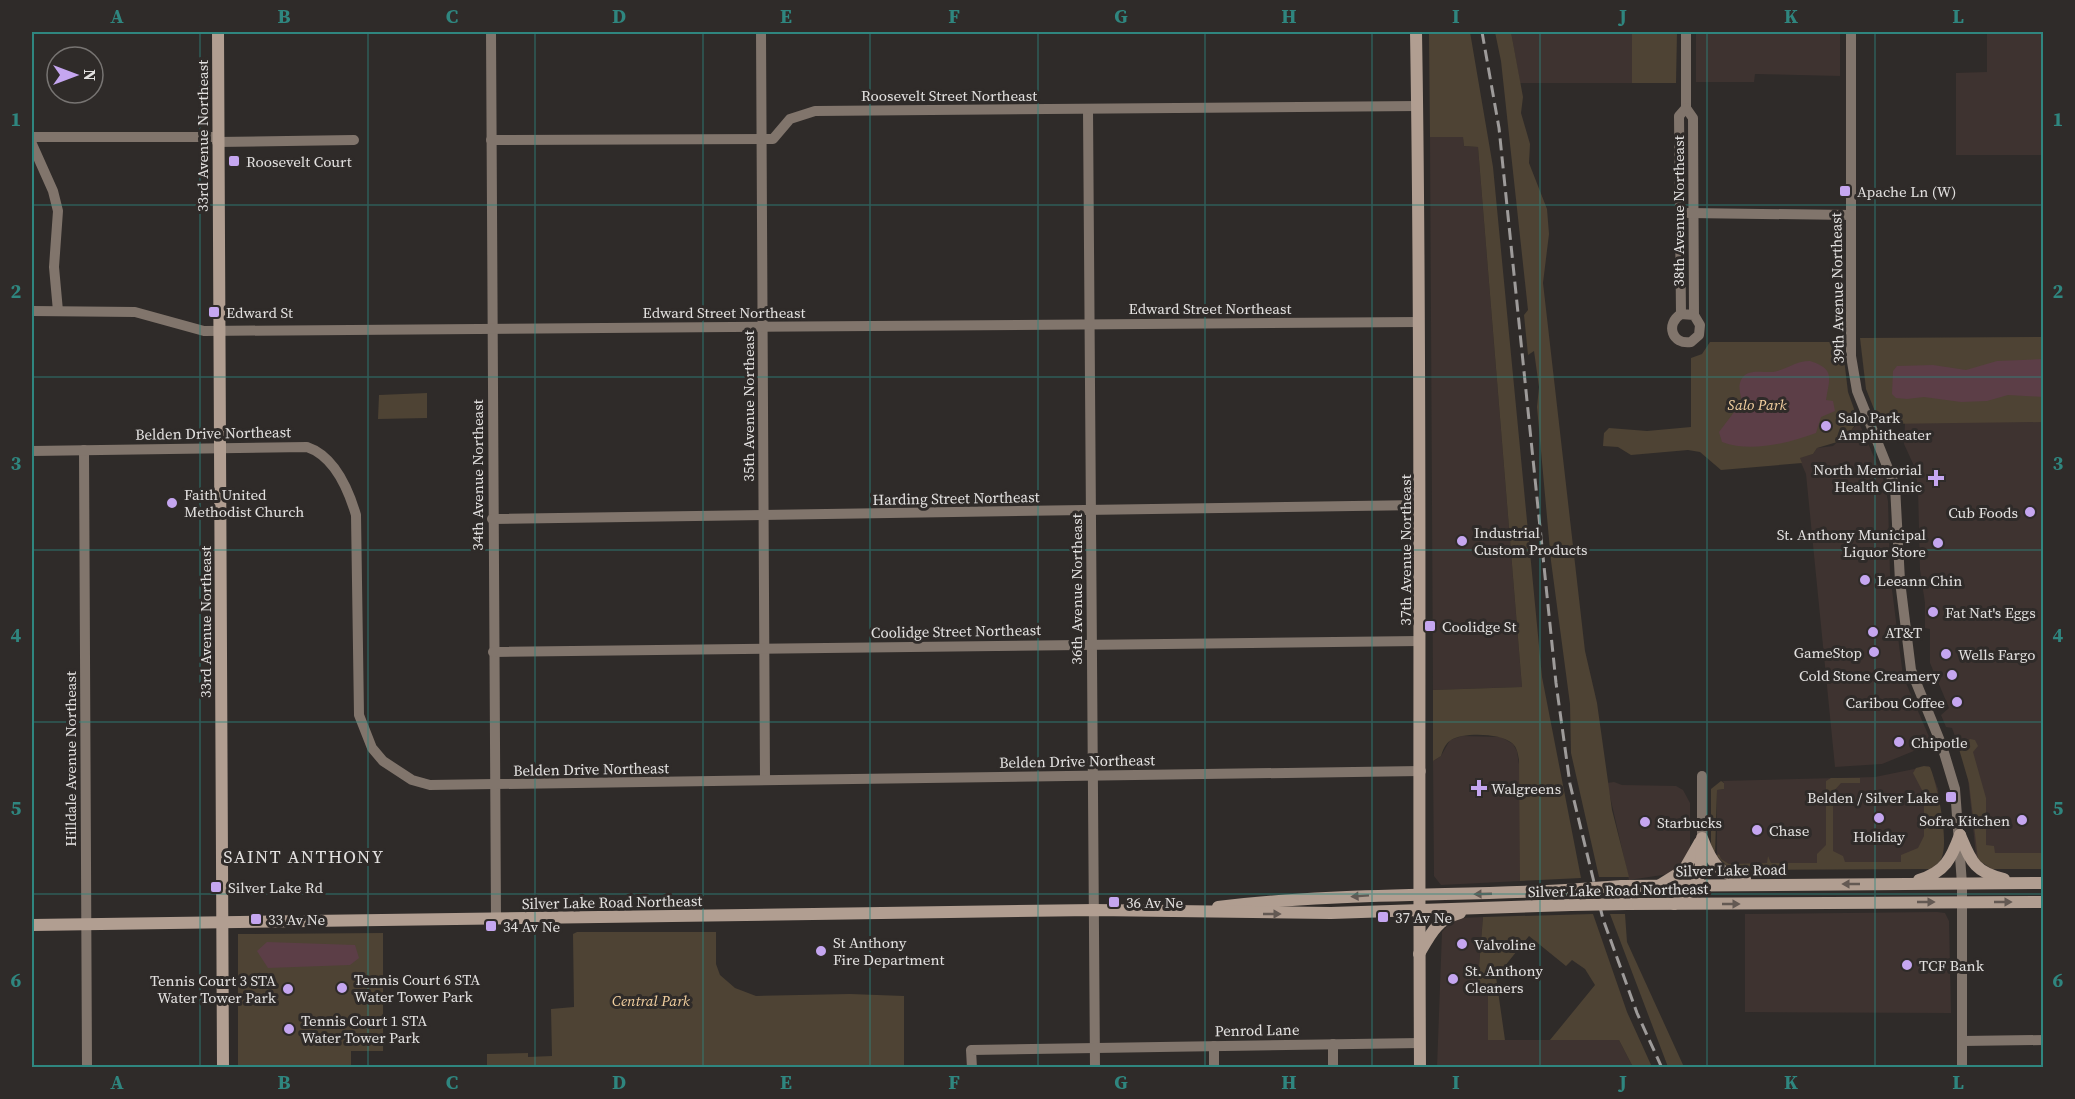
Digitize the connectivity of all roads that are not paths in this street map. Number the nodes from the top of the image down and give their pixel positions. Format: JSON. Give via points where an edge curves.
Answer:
{"nodes":[{"id":1,"x":218,"y":32,"type":"edge"},
{"id":2,"x":491,"y":32,"type":"edge"},
{"id":3,"x":761,"y":32,"type":"edge"},
{"id":4,"x":1416,"y":32,"type":"edge"},
{"id":5,"x":1686,"y":32,"type":"edge"},
{"id":6,"x":1851,"y":32,"type":"edge"},
{"id":7,"x":1418,"y":106,"type":"junction"},
{"id":8,"x":1686,"y":108,"type":"junction"},
{"id":9,"x":1088,"y":110,"type":"junction"},
{"id":10,"x":32,"y":137,"type":"edge"},
{"id":11,"x":761,"y":138,"type":"junction"},
{"id":12,"x":217,"y":139,"type":"junction"},
{"id":13,"x":354,"y":140,"type":"dead end"},
{"id":14,"x":491,"y":140,"type":"junction"},
{"id":15,"x":32,"y":144,"type":"edge"},
{"id":16,"x":1679,"y":213,"type":"junction"},
{"id":17,"x":1693,"y":213,"type":"junction"},
{"id":18,"x":1851,"y":215,"type":"junction"},
{"id":19,"x":32,"y":311,"type":"edge"},
{"id":20,"x":58,"y":311,"type":"junction"},
{"id":21,"x":1681,"y":314,"type":"junction"},
{"id":22,"x":1694,"y":315,"type":"junction"},
{"id":23,"x":1419,"y":322,"type":"junction"},
{"id":24,"x":1089,"y":324,"type":"junction"},
{"id":25,"x":762,"y":326,"type":"junction"},
{"id":26,"x":492,"y":329,"type":"junction"},
{"id":27,"x":218,"y":331,"type":"junction"},
{"id":28,"x":219,"y":448,"type":"junction"},
{"id":29,"x":84,"y":450,"type":"junction"},
{"id":30,"x":32,"y":451,"type":"edge"},
{"id":31,"x":1420,"y":505,"type":"junction"},
{"id":32,"x":1091,"y":512,"type":"junction"},
{"id":33,"x":764,"y":515,"type":"junction"},
{"id":34,"x":492,"y":519,"type":"junction"},
{"id":35,"x":1420,"y":640,"type":"junction"},
{"id":36,"x":1092,"y":644,"type":"junction"},
{"id":37,"x":765,"y":648,"type":"junction"},
{"id":38,"x":493,"y":652,"type":"junction"},
{"id":39,"x":1421,"y":771,"type":"junction"},
{"id":40,"x":1093,"y":776,"type":"junction"},
{"id":41,"x":1702,"y":776,"type":"dead end"},
{"id":42,"x":765,"y":780,"type":"junction"},
{"id":43,"x":495,"y":786,"type":"junction"},
{"id":44,"x":1960,"y":835,"type":"junction"},
{"id":45,"x":1702,"y":838,"type":"junction"},
{"id":46,"x":2023,"y":883,"type":"junction"},
{"id":47,"x":2043,"y":883,"type":"edge"},
{"id":48,"x":1774,"y":884,"type":"junction"},
{"id":49,"x":1910,"y":884,"type":"junction"},
{"id":50,"x":1962,"y":884,"type":"junction"},
{"id":51,"x":1659,"y":885,"type":"junction"},
{"id":52,"x":1695,"y":885,"type":"junction"},
{"id":53,"x":1418,"y":894,"type":"junction"},
{"id":54,"x":1962,"y":902,"type":"junction"},
{"id":55,"x":2043,"y":902,"type":"edge"},
{"id":56,"x":1673,"y":904,"type":"junction"},
{"id":57,"x":1475,"y":908,"type":"junction"},
{"id":58,"x":1094,"y":910,"type":"junction"},
{"id":59,"x":1193,"y":910,"type":"junction"},
{"id":60,"x":1418,"y":910,"type":"junction"},
{"id":61,"x":496,"y":919,"type":"junction"},
{"id":62,"x":86,"y":924,"type":"junction"},
{"id":63,"x":222,"y":924,"type":"junction"},
{"id":64,"x":32,"y":925,"type":"edge"},
{"id":65,"x":1419,"y":954,"type":"junction"},
{"id":66,"x":2043,"y":1040,"type":"edge"},
{"id":67,"x":1962,"y":1041,"type":"junction"},
{"id":68,"x":1420,"y":1043,"type":"junction"},
{"id":69,"x":1333,"y":1044,"type":"junction"},
{"id":70,"x":1214,"y":1046,"type":"junction"},
{"id":71,"x":1095,"y":1047,"type":"junction"},
{"id":72,"x":87,"y":1068,"type":"edge"},
{"id":73,"x":223,"y":1068,"type":"edge"},
{"id":74,"x":972,"y":1068,"type":"edge"},
{"id":75,"x":1095,"y":1068,"type":"edge"},
{"id":76,"x":1214,"y":1068,"type":"edge"},
{"id":77,"x":1333,"y":1068,"type":"edge"},
{"id":78,"x":1420,"y":1068,"type":"edge"},
{"id":79,"x":1962,"y":1068,"type":"edge"}],
"edges":[{"from":1,"to":12,"type":"main road","name":"33rd Avenue Northeast"},
{"from":2,"to":14,"type":"street","name":"34th Avenue Northeast"},
{"from":3,"to":11,"type":"street","name":"35th Avenue Northeast"},
{"from":4,"to":7,"type":"main road","name":"37th Avenue Northeast"},
{"from":5,"to":8,"type":"street","name":"38th Avenue Northeast"},
{"from":6,"to":18,"type":"street","name":"39th Avenue Northeast"},
{"from":7,"to":9,"type":"street","name":"Roosevelt Street Northeast"},
{"from":7,"to":23,"type":"main road","name":"37th Avenue Northeast"},
{"from":8,"to":16,"type":"street","name":"38th Avenue Northeast","via":[[1678,116]]},
{"from":8,"to":17,"type":"street","name":"38th Avenue Northeast","via":[[1693,118]]},
{"from":9,"to":11,"type":"street","name":"Roosevelt Street Northeast","via":[[815,111],[790,119],[773,139]]},
{"from":9,"to":24,"type":"street","name":"36th Avenue Northeast"},
{"from":10,"to":12,"type":"street"},
{"from":11,"to":14,"type":"street","name":"Roosevelt Street Northeast"},
{"from":11,"to":25,"type":"street","name":"35th Avenue Northeast"},
{"from":12,"to":13,"type":"street"},
{"from":12,"to":27,"type":"main road","name":"33rd Avenue Northeast"},
{"from":14,"to":26,"type":"street","name":"34th Avenue Northeast"},
{"from":15,"to":20,"type":"street","via":[[58,211],[54,267]]},
{"from":16,"to":17,"type":"street"},
{"from":16,"to":21,"type":"street","name":"38th Avenue Northeast"},
{"from":17,"to":18,"type":"street"},
{"from":17,"to":22,"type":"street","name":"38th Avenue Northeast"},
{"from":18,"to":44,"type":"street","name":"39th Avenue Northeast","via":[[1854,379],[1895,486],[1907,653],[1914,681],[1952,775]]},
{"from":19,"to":20,"type":"street","name":"Edward Street Northeast"},
{"from":20,"to":27,"type":"street","name":"Edward Street Northeast","via":[[135,312],[204,331]]},
{"from":21,"to":22,"type":"street"},
{"from":21,"to":22,"type":"street","name":"38th Avenue Northeast","via":[[1671,328],[1676,339],[1686,343],[1701,330]]},
{"from":23,"to":24,"type":"street","name":"Edward Street Northeast"},
{"from":23,"to":31,"type":"main road","name":"37th Avenue Northeast"},
{"from":24,"to":25,"type":"street","name":"Edward Street Northeast"},
{"from":24,"to":32,"type":"street","name":"36th Avenue Northeast"},
{"from":25,"to":26,"type":"street","name":"Edward Street Northeast"},
{"from":25,"to":33,"type":"street","name":"35th Avenue Northeast"},
{"from":26,"to":27,"type":"street","name":"Edward Street Northeast"},
{"from":26,"to":34,"type":"street","name":"34th Avenue Northeast"},
{"from":27,"to":28,"type":"main road","name":"33rd Avenue Northeast"},
{"from":28,"to":29,"type":"street","name":"Belden Drive Northeast"},
{"from":28,"to":43,"type":"street","name":"Belden Drive Northeast","via":[[307,447],[327,459],[356,515],[357,697],[364,731],[383,761],[412,780],[430,785]]},
{"from":28,"to":63,"type":"main road","name":"33rd Avenue Northeast"},
{"from":29,"to":30,"type":"street","name":"Belden Drive Northeast"},
{"from":29,"to":62,"type":"street","name":"Hilldale Avenue Northeast"},
{"from":31,"to":32,"type":"street","name":"Harding Street Northeast"},
{"from":31,"to":35,"type":"main road","name":"37th Avenue Northeast"},
{"from":32,"to":33,"type":"street","name":"Harding Street Northeast"},
{"from":32,"to":36,"type":"street","name":"36th Avenue Northeast"},
{"from":33,"to":34,"type":"street","name":"Harding Street Northeast"},
{"from":33,"to":37,"type":"street","name":"35th Avenue Northeast"},
{"from":34,"to":38,"type":"street","name":"34th Avenue Northeast"},
{"from":35,"to":36,"type":"street","name":"Coolidge Street Northeast"},
{"from":35,"to":39,"type":"main road","name":"37th Avenue Northeast"},
{"from":36,"to":37,"type":"street","name":"Coolidge Street Northeast"},
{"from":36,"to":40,"type":"street","name":"36th Avenue Northeast"},
{"from":37,"to":38,"type":"street","name":"Coolidge Street Northeast"},
{"from":37,"to":42,"type":"street","name":"35th Avenue Northeast"},
{"from":38,"to":43,"type":"street","name":"34th Avenue Northeast"},
{"from":39,"to":40,"type":"street","name":"Belden Drive Northeast"},
{"from":39,"to":53,"type":"main road","name":"37th Avenue Northeast"},
{"from":40,"to":42,"type":"street","name":"Belden Drive Northeast"},
{"from":40,"to":58,"type":"street","name":"36th Avenue Northeast"},
{"from":41,"to":45,"type":"street"},
{"from":42,"to":43,"type":"street","name":"Belden Drive Northeast"},
{"from":43,"to":61,"type":"street","name":"34th Avenue Northeast"},
{"from":44,"to":46,"type":"main road","via":[[1979,870]]},
{"from":44,"to":49,"type":"main road","via":[[1944,868]]},
{"from":44,"to":50,"type":"street","name":"39th Avenue Northeast"},
{"from":45,"to":48,"type":"main road","via":[[1710,859],[1721,871],[1731,877]]},
{"from":45,"to":51,"type":"main road","via":[[1684,870]]},
{"from":45,"to":52,"type":"main road","via":[[1701,871]]},
{"from":46,"to":47,"type":"main road","name":"Silver Lake Road"},
{"from":46,"to":50,"type":"main road","name":"Silver Lake Road"},
{"from":49,"to":48,"type":"main road","name":"Silver Lake Road","one_way":true},
{"from":48,"to":52,"type":"main road","name":"Silver Lake Road"},
{"from":49,"to":50,"type":"main road","name":"Silver Lake Road"},
{"from":50,"to":54,"type":"street","name":"39th Avenue Northeast"},
{"from":51,"to":52,"type":"main road","name":"Silver Lake Road"},
{"from":51,"to":53,"type":"main road","name":"Silver Lake Road","one_way":true,"bridge":true},
{"from":52,"to":56,"type":"main road","via":[[1690,894]]},
{"from":53,"to":59,"type":"main road","name":"Silver Lake Road Northeast","one_way":true},
{"from":53,"to":60,"type":"main road","name":"37th Avenue Northeast"},
{"from":54,"to":55,"type":"main road","name":"Silver Lake Road Northeast","one_way":true},
{"from":56,"to":54,"type":"main road","name":"Silver Lake Road Northeast","one_way":true},
{"from":54,"to":67,"type":"street","name":"39th Avenue Northeast"},
{"from":56,"to":57,"type":"main road","name":"Silver Lake Road Northeast","bridge":true},
{"from":57,"to":60,"type":"main road","name":"Silver Lake Road Northeast"},
{"from":57,"to":65,"type":"main road","via":[[1441,921]]},
{"from":58,"to":59,"type":"main road","name":"Silver Lake Road Northeast"},
{"from":58,"to":61,"type":"main road","name":"Silver Lake Road Northeast"},
{"from":58,"to":71,"type":"street","name":"36th Avenue Northeast"},
{"from":59,"to":60,"type":"main road","name":"Silver Lake Road Northeast","one_way":true,"via":[[1242,914]]},
{"from":60,"to":65,"type":"main road","name":"37th Avenue Northeast"},
{"from":61,"to":63,"type":"main road","name":"Silver Lake Road Northeast"},
{"from":62,"to":63,"type":"main road","name":"Silver Lake Road Northeast"},
{"from":62,"to":64,"type":"main road","name":"Silver Lake Road Northeast"},
{"from":62,"to":72,"type":"street","name":"Hilldale Avenue Northeast"},
{"from":63,"to":73,"type":"main road","name":"33rd Avenue Northeast"},
{"from":65,"to":68,"type":"main road","name":"37th Avenue Northeast"},
{"from":66,"to":67,"type":"street"},
{"from":67,"to":79,"type":"street","name":"39th Avenue Northeast"},
{"from":68,"to":69,"type":"street","name":"Penrod Lane"},
{"from":68,"to":78,"type":"main road","name":"37th Avenue Northeast"},
{"from":69,"to":70,"type":"street","name":"Penrod Lane"},
{"from":69,"to":77,"type":"street"},
{"from":70,"to":71,"type":"street","name":"Penrod Lane"},
{"from":70,"to":76,"type":"street"},
{"from":71,"to":74,"type":"street","name":"Penrod Lane","via":[[971,1050]]},
{"from":71,"to":75,"type":"street","name":"36th Avenue Northeast"}]}
